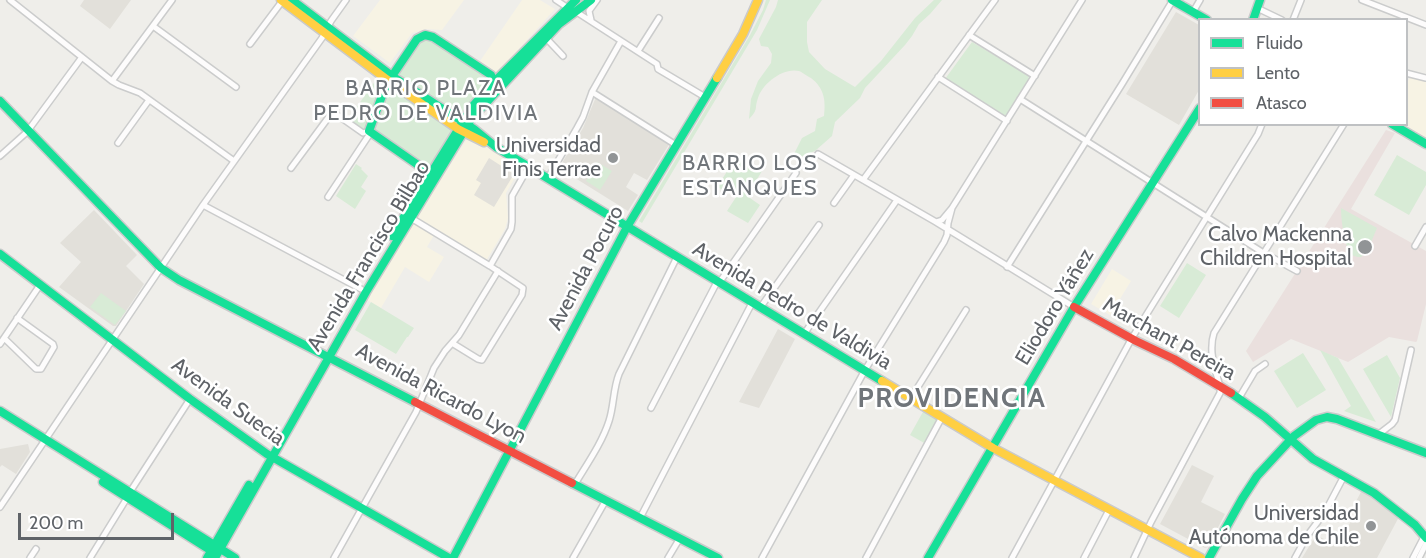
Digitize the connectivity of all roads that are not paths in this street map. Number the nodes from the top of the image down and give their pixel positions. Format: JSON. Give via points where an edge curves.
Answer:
{"nodes":[{"id":1,"x":10,"y":0,"type":"edge"},
{"id":2,"x":172,"y":0,"type":"edge"},
{"id":3,"x":285,"y":0,"type":"edge"},
{"id":4,"x":346,"y":0,"type":"edge"},
{"id":5,"x":556,"y":0,"type":"edge"},
{"id":6,"x":576,"y":0,"type":"edge"},
{"id":7,"x":591,"y":0,"type":"edge"},
{"id":8,"x":597,"y":0,"type":"edge"},
{"id":9,"x":758,"y":0,"type":"edge"},
{"id":10,"x":995,"y":0,"type":"edge"},
{"id":11,"x":1082,"y":0,"type":"edge"},
{"id":12,"x":1172,"y":0,"type":"edge"},
{"id":13,"x":1200,"y":0,"type":"edge"},
{"id":14,"x":1301,"y":0,"type":"edge"},
{"id":15,"x":1362,"y":0,"type":"edge"},
{"id":16,"x":1259,"y":4,"type":"edge"},
{"id":17,"x":571,"y":9,"type":"junction"},
{"id":18,"x":1193,"y":12,"type":"junction"},
{"id":19,"x":659,"y":18,"type":"dead end"},
{"id":20,"x":1204,"y":18,"type":"edge"},
{"id":21,"x":1279,"y":18,"type":"edge"},
{"id":22,"x":1294,"y":18,"type":"edge"},
{"id":23,"x":591,"y":20,"type":"junction"},
{"id":24,"x":1426,"y":25,"type":"edge"},
{"id":25,"x":153,"y":26,"type":"junction"},
{"id":26,"x":326,"y":30,"type":"junction"},
{"id":27,"x":969,"y":35,"type":"junction"},
{"id":28,"x":546,"y":38,"type":"junction"},
{"id":29,"x":621,"y":40,"type":"junction"},
{"id":30,"x":250,"y":44,"type":"dead end"},
{"id":31,"x":638,"y":51,"type":"junction"},
{"id":32,"x":563,"y":56,"type":"dead end"},
{"id":33,"x":82,"y":57,"type":"junction"},
{"id":34,"x":1408,"y":75,"type":"edge"},
{"id":35,"x":1035,"y":76,"type":"junction"},
{"id":36,"x":391,"y":78,"type":"junction"},
{"id":37,"x":938,"y":78,"type":"junction"},
{"id":38,"x":1426,"y":78,"type":"edge"},
{"id":39,"x":112,"y":81,"type":"junction"},
{"id":40,"x":495,"y":82,"type":"junction"},
{"id":41,"x":236,"y":87,"type":"dead end"},
{"id":42,"x":591,"y":92,"type":"junction"},
{"id":43,"x":705,"y":98,"type":"junction"},
{"id":44,"x":1020,"y":99,"type":"junction"},
{"id":45,"x":149,"y":100,"type":"junction"},
{"id":46,"x":0,"y":101,"type":"edge"},
{"id":47,"x":485,"y":103,"type":"junction"},
{"id":48,"x":1198,"y":111,"type":"edge"},
{"id":49,"x":1007,"y":121,"type":"junction"},
{"id":50,"x":1261,"y":126,"type":"edge"},
{"id":51,"x":1343,"y":126,"type":"edge"},
{"id":52,"x":1395,"y":126,"type":"edge"},
{"id":53,"x":463,"y":127,"type":"junction"},
{"id":54,"x":28,"y":130,"type":"junction"},
{"id":55,"x":370,"y":131,"type":"junction"},
{"id":56,"x":1086,"y":141,"type":"junction"},
{"id":57,"x":118,"y":143,"type":"dead end"},
{"id":58,"x":1426,"y":144,"type":"edge"},
{"id":59,"x":676,"y":145,"type":"junction"},
{"id":60,"x":818,"y":154,"type":"dead end"},
{"id":61,"x":0,"y":156,"type":"edge"},
{"id":62,"x":234,"y":162,"type":"junction"},
{"id":63,"x":529,"y":166,"type":"junction"},
{"id":64,"x":291,"y":168,"type":"dead end"},
{"id":65,"x":796,"y":173,"type":"dead end"},
{"id":66,"x":434,"y":174,"type":"junction"},
{"id":67,"x":854,"y":175,"type":"junction"},
{"id":68,"x":548,"y":178,"type":"junction"},
{"id":69,"x":863,"y":180,"type":"junction"},
{"id":70,"x":1152,"y":183,"type":"junction"},
{"id":71,"x":328,"y":197,"type":"dead end"},
{"id":72,"x":897,"y":200,"type":"junction"},
{"id":73,"x":834,"y":203,"type":"dead end"},
{"id":74,"x":203,"y":205,"type":"junction"},
{"id":75,"x":952,"y":208,"type":"junction"},
{"id":76,"x":411,"y":218,"type":"junction"},
{"id":77,"x":1207,"y":218,"type":"junction"},
{"id":78,"x":936,"y":222,"type":"junction"},
{"id":79,"x":819,"y":225,"type":"dead end"},
{"id":80,"x":627,"y":227,"type":"junction"},
{"id":81,"x":1426,"y":227,"type":"edge"},
{"id":82,"x":948,"y":230,"type":"junction"},
{"id":83,"x":1415,"y":246,"type":"dead end"},
{"id":84,"x":1264,"y":253,"type":"junction"},
{"id":85,"x":0,"y":254,"type":"edge"},
{"id":86,"x":677,"y":257,"type":"junction"},
{"id":87,"x":490,"y":266,"type":"junction"},
{"id":88,"x":1007,"y":267,"type":"junction"},
{"id":89,"x":161,"y":268,"type":"junction"},
{"id":90,"x":1297,"y":271,"type":"dead end"},
{"id":91,"x":498,"y":272,"type":"junction"},
{"id":92,"x":718,"y":282,"type":"junction"},
{"id":93,"x":40,"y":285,"type":"junction"},
{"id":94,"x":361,"y":290,"type":"junction"},
{"id":95,"x":756,"y":305,"type":"junction"},
{"id":96,"x":1074,"y":307,"type":"junction"},
{"id":97,"x":966,"y":310,"type":"dead end"},
{"id":98,"x":17,"y":318,"type":"junction"},
{"id":99,"x":804,"y":334,"type":"junction"},
{"id":100,"x":4,"y":338,"type":"junction"},
{"id":101,"x":1132,"y":338,"type":"junction"},
{"id":102,"x":113,"y":339,"type":"junction"},
{"id":103,"x":0,"y":344,"type":"edge"},
{"id":104,"x":453,"y":344,"type":"junction"},
{"id":105,"x":1411,"y":350,"type":"dead end"},
{"id":106,"x":327,"y":355,"type":"junction"},
{"id":107,"x":1265,"y":364,"type":"dead end"},
{"id":108,"x":866,"y":370,"type":"junction"},
{"id":109,"x":1221,"y":387,"type":"junction"},
{"id":110,"x":911,"y":398,"type":"junction"},
{"id":111,"x":1239,"y":398,"type":"junction"},
{"id":112,"x":190,"y":399,"type":"junction"},
{"id":113,"x":420,"y":403,"type":"junction"},
{"id":114,"x":651,"y":408,"type":"dead end"},
{"id":115,"x":0,"y":411,"type":"edge"},
{"id":116,"x":942,"y":417,"type":"junction"},
{"id":117,"x":0,"y":418,"type":"edge"},
{"id":118,"x":1379,"y":434,"type":"junction"},
{"id":119,"x":1291,"y":439,"type":"junction"},
{"id":120,"x":44,"y":442,"type":"junction"},
{"id":121,"x":993,"y":447,"type":"junction"},
{"id":122,"x":510,"y":450,"type":"junction"},
{"id":123,"x":1426,"y":453,"type":"edge"},
{"id":124,"x":269,"y":455,"type":"junction"},
{"id":125,"x":1344,"y":476,"type":"junction"},
{"id":126,"x":1054,"y":481,"type":"junction"},
{"id":127,"x":575,"y":484,"type":"junction"},
{"id":128,"x":129,"y":495,"type":"junction"},
{"id":129,"x":606,"y":500,"type":"junction"},
{"id":130,"x":0,"y":507,"type":"edge"},
{"id":131,"x":362,"y":509,"type":"junction"},
{"id":132,"x":1109,"y":510,"type":"junction"},
{"id":133,"x":640,"y":518,"type":"junction"},
{"id":134,"x":1147,"y":530,"type":"junction"},
{"id":135,"x":680,"y":538,"type":"junction"},
{"id":136,"x":1426,"y":538,"type":"edge"},
{"id":137,"x":36,"y":549,"type":"dead end"},
{"id":138,"x":216,"y":553,"type":"edge"},
{"id":139,"x":30,"y":558,"type":"edge"},
{"id":140,"x":90,"y":558,"type":"edge"},
{"id":141,"x":235,"y":558,"type":"edge"},
{"id":142,"x":334,"y":558,"type":"edge"},
{"id":143,"x":449,"y":558,"type":"edge"},
{"id":144,"x":453,"y":558,"type":"edge"},
{"id":145,"x":573,"y":558,"type":"edge"},
{"id":146,"x":668,"y":558,"type":"edge"},
{"id":147,"x":718,"y":558,"type":"edge"},
{"id":148,"x":762,"y":558,"type":"edge"},
{"id":149,"x":866,"y":558,"type":"edge"},
{"id":150,"x":928,"y":558,"type":"edge"},
{"id":151,"x":1012,"y":558,"type":"edge"},
{"id":152,"x":1084,"y":558,"type":"edge"},
{"id":153,"x":1134,"y":558,"type":"edge"},
{"id":154,"x":1201,"y":558,"type":"edge"},
{"id":155,"x":1209,"y":558,"type":"edge"},
{"id":156,"x":1296,"y":558,"type":"edge"},
{"id":157,"x":1413,"y":558,"type":"edge"},
{"id":158,"x":1419,"y":558,"type":"edge"}],
"edges":[{"from":1,"to":33,"type":"street"},
{"from":2,"to":25,"type":"street"},
{"from":3,"to":26,"type":"main road","name":"Avenida Pedro de Valdivia"},
{"from":3,"to":30,"type":"street"},
{"from":4,"to":26,"type":"street"},
{"from":5,"to":17,"type":"street"},
{"from":6,"to":17,"type":"main road","name":"Avenida Francisco Bilbao"},
{"from":7,"to":17,"type":"main road","name":"Avenida Francisco Bilbao"},
{"from":8,"to":23,"type":"street","via":[[589,11]]},
{"from":9,"to":43,"type":"main road","name":"Avenida Pocuro","via":[[747,28]]},
{"from":10,"to":27,"type":"street"},
{"from":11,"to":35,"type":"street"},
{"from":12,"to":18,"type":"main road"},
{"from":12,"to":56,"type":"street"},
{"from":13,"to":18,"type":"street"},
{"from":14,"to":22,"type":"street"},
{"from":15,"to":24,"type":"street"},
{"from":16,"to":21,"type":"street"},
{"from":17,"to":23,"type":"street"},
{"from":17,"to":28,"type":"main road","name":"Avenida Francisco Bilbao"},
{"from":17,"to":40,"type":"main road","name":"Avenida Francisco Bilbao"},
{"from":18,"to":20,"type":"main road"},
{"from":19,"to":31,"type":"street"},
{"from":23,"to":29,"type":"street"},
{"from":25,"to":39,"type":"street"},
{"from":25,"to":41,"type":"street"},
{"from":26,"to":36,"type":"main road","name":"Avenida Pedro de Valdivia"},
{"from":26,"to":62,"type":"street"},
{"from":27,"to":35,"type":"street"},
{"from":27,"to":37,"type":"street"},
{"from":28,"to":32,"type":"street"},
{"from":28,"to":47,"type":"main road","name":"Avenida Francisco Bilbao"},
{"from":29,"to":31,"type":"street"},
{"from":29,"to":42,"type":"street"},
{"from":31,"to":43,"type":"street","via":[[657,64],[658,69]]},
{"from":33,"to":39,"type":"street"},
{"from":33,"to":54,"type":"street"},
{"from":34,"to":38,"type":"street"},
{"from":35,"to":44,"type":"street"},
{"from":36,"to":40,"type":"main road","via":[[417,39],[427,35],[491,75]]},
{"from":36,"to":53,"type":"main road","name":"Avenida Pedro de Valdivia"},
{"from":36,"to":55,"type":"main road"},
{"from":37,"to":49,"type":"street"},
{"from":37,"to":69,"type":"street"},
{"from":39,"to":45,"type":"street"},
{"from":40,"to":47,"type":"main road"},
{"from":40,"to":53,"type":"main road","name":"Avenida Francisco Bilbao","via":[[472,107]]},
{"from":42,"to":59,"type":"street"},
{"from":42,"to":68,"type":"street","via":[[580,122]]},
{"from":43,"to":59,"type":"main road","name":"Avenida Pocuro"},
{"from":44,"to":49,"type":"street"},
{"from":44,"to":56,"type":"street"},
{"from":45,"to":57,"type":"street"},
{"from":45,"to":62,"type":"street"},
{"from":46,"to":54,"type":"main road","name":"Avenida Ricardo Lyon"},
{"from":47,"to":53,"type":"main road","name":"Avenida Francisco Bilbao"},
{"from":48,"to":70,"type":"main road","name":"Eliodoro Yáñez"},
{"from":49,"to":75,"type":"street"},
{"from":50,"to":77,"type":"street"},
{"from":51,"to":84,"type":"street"},
{"from":52,"to":58,"type":"main road"},
{"from":53,"to":63,"type":"main road","name":"Avenida Pedro de Valdivia"},
{"from":53,"to":66,"type":"main road","name":"Avenida Francisco Bilbao"},
{"from":54,"to":61,"type":"street"},
{"from":54,"to":89,"type":"main road","name":"Avenida Ricardo Lyon"},
{"from":55,"to":64,"type":"street","via":[[363,133],[331,114]]},
{"from":55,"to":66,"type":"main road"},
{"from":55,"to":71,"type":"street"},
{"from":56,"to":70,"type":"street"},
{"from":56,"to":88,"type":"street"},
{"from":59,"to":80,"type":"main road","name":"Avenida Pocuro"},
{"from":60,"to":67,"type":"street","name":"Marchant Pereira"},
{"from":62,"to":74,"type":"street"},
{"from":63,"to":68,"type":"main road","name":"Avenida Pedro de Valdivia"},
{"from":63,"to":87,"type":"street","via":[[512,198],[511,229]]},
{"from":65,"to":92,"type":"street"},
{"from":66,"to":76,"type":"main road","name":"Avenida Francisco Bilbao"},
{"from":66,"to":94,"type":"main road","name":"Avenida Francisco Bilbao"},
{"from":67,"to":69,"type":"street","name":"Marchant Pereira"},
{"from":67,"to":73,"type":"street"},
{"from":68,"to":80,"type":"main road","name":"Avenida Pedro de Valdivia"},
{"from":69,"to":72,"type":"street","name":"Marchant Pereira"},
{"from":70,"to":77,"type":"street"},
{"from":70,"to":96,"type":"main road","name":"Eliodoro Yáñez"},
{"from":72,"to":78,"type":"street","name":"Marchant Pereira"},
{"from":72,"to":99,"type":"street"},
{"from":74,"to":89,"type":"street"},
{"from":74,"to":94,"type":"street"},
{"from":75,"to":78,"type":"street"},
{"from":75,"to":82,"type":"street"},
{"from":76,"to":87,"type":"street"},
{"from":76,"to":106,"type":"main road","name":"Avenida Francisco Bilbao"},
{"from":77,"to":84,"type":"street"},
{"from":77,"to":101,"type":"street"},
{"from":78,"to":82,"type":"street","name":"Marchant Pereira"},
{"from":79,"to":95,"type":"street"},
{"from":80,"to":86,"type":"main road","name":"Avenida Pedro de Valdivia"},
{"from":80,"to":122,"type":"main road","name":"Avenida Pocuro"},
{"from":81,"to":83,"type":"street"},
{"from":82,"to":88,"type":"street","name":"Marchant Pereira"},
{"from":82,"to":108,"type":"street"},
{"from":84,"to":90,"type":"street"},
{"from":84,"to":109,"type":"street","via":[[1213,337],[1213,363]]},
{"from":85,"to":93,"type":"main road","name":"Avenida Suecia"},
{"from":86,"to":92,"type":"main road","name":"Avenida Pedro de Valdivia"},
{"from":86,"to":127,"type":"street","via":[[619,374],[605,430]]},
{"from":87,"to":91,"type":"street"},
{"from":88,"to":96,"type":"street","name":"Marchant Pereira"},
{"from":89,"to":102,"type":"street"},
{"from":89,"to":106,"type":"main road","name":"Avenida Ricardo Lyon"},
{"from":91,"to":104,"type":"street"},
{"from":91,"to":104,"type":"street","via":[[521,285],[523,292],[484,358],[480,360]]},
{"from":92,"to":95,"type":"main road","name":"Avenida Pedro de Valdivia"},
{"from":92,"to":114,"type":"street"},
{"from":93,"to":98,"type":"street"},
{"from":93,"to":102,"type":"main road","name":"Avenida Suecia"},
{"from":94,"to":106,"type":"main road","name":"Avenida Francisco Bilbao"},
{"from":95,"to":99,"type":"main road","name":"Avenida Pedro de Valdivia"},
{"from":95,"to":133,"type":"street"},
{"from":96,"to":101,"type":"main road","name":"Marchant Pereira"},
{"from":96,"to":121,"type":"main road","name":"Eliodoro Yáñez"},
{"from":97,"to":110,"type":"street"},
{"from":98,"to":100,"type":"street"},
{"from":98,"to":100,"type":"street","via":[[54,346],[41,369],[36,369]]},
{"from":99,"to":108,"type":"main road","name":"Avenida Pedro de Valdivia"},
{"from":100,"to":103,"type":"street"},
{"from":101,"to":109,"type":"main road","name":"Marchant Pereira"},
{"from":101,"to":126,"type":"street"},
{"from":102,"to":112,"type":"main road","name":"Avenida Suecia"},
{"from":102,"to":120,"type":"street"},
{"from":104,"to":113,"type":"street","via":[[434,369]]},
{"from":105,"to":118,"type":"street","via":[[1395,420]]},
{"from":106,"to":113,"type":"main road","name":"Avenida Ricardo Lyon"},
{"from":106,"to":124,"type":"main road","name":"Avenida Francisco Bilbao"},
{"from":107,"to":111,"type":"street","via":[[1255,371]]},
{"from":108,"to":110,"type":"main road","name":"Avenida Pedro de Valdivia"},
{"from":108,"to":148,"type":"street"},
{"from":109,"to":111,"type":"main road","name":"Marchant Pereira"},
{"from":109,"to":134,"type":"street"},
{"from":110,"to":116,"type":"main road","name":"Avenida Pedro de Valdivia"},
{"from":111,"to":119,"type":"main road","name":"Marchant Pereira"},
{"from":112,"to":124,"type":"main road","name":"Avenida Suecia"},
{"from":112,"to":128,"type":"street"},
{"from":113,"to":122,"type":"main road","name":"Avenida Ricardo Lyon"},
{"from":113,"to":131,"type":"street"},
{"from":115,"to":120,"type":"main road"},
{"from":116,"to":121,"type":"main road","name":"Avenida Pedro de Valdivia"},
{"from":116,"to":149,"type":"street"},
{"from":117,"to":120,"type":"main road"},
{"from":118,"to":119,"type":"main road","via":[[1327,417],[1311,423]]},
{"from":118,"to":123,"type":"main road"},
{"from":119,"to":125,"type":"main road","name":"Marchant Pereira","via":[[1313,459]]},
{"from":119,"to":155,"type":"main road","via":[[1251,485]]},
{"from":120,"to":128,"type":"main road"},
{"from":120,"to":130,"type":"street"},
{"from":121,"to":126,"type":"main road","name":"Avenida Pedro de Valdivia"},
{"from":121,"to":150,"type":"main road","name":"Eliodoro Yáñez"},
{"from":122,"to":127,"type":"main road","name":"Avenida Ricardo Lyon"},
{"from":122,"to":144,"type":"main road","name":"Avenida Pocuro"},
{"from":124,"to":131,"type":"main road","name":"Avenida Suecia"},
{"from":124,"to":138,"type":"main road","name":"Avenida Francisco Bilbao"},
{"from":125,"to":136,"type":"main road","name":"Marchant Pereira","via":[[1384,501]]},
{"from":125,"to":156,"type":"street"},
{"from":126,"to":132,"type":"main road","name":"Avenida Pedro de Valdivia"},
{"from":126,"to":151,"type":"street"},
{"from":127,"to":129,"type":"main road","name":"Avenida Ricardo Lyon"},
{"from":128,"to":138,"type":"main road"},
{"from":128,"to":140,"type":"street"},
{"from":129,"to":133,"type":"main road","name":"Avenida Ricardo Lyon"},
{"from":129,"to":145,"type":"street"},
{"from":131,"to":142,"type":"street"},
{"from":131,"to":143,"type":"main road","name":"Avenida Suecia"},
{"from":132,"to":134,"type":"main road","name":"Avenida Pedro de Valdivia"},
{"from":132,"to":152,"type":"street"},
{"from":133,"to":135,"type":"main road","name":"Avenida Ricardo Lyon"},
{"from":134,"to":153,"type":"street"},
{"from":134,"to":154,"type":"main road","name":"Avenida Pedro de Valdivia"},
{"from":135,"to":146,"type":"street"},
{"from":135,"to":147,"type":"main road","name":"Avenida Ricardo Lyon"},
{"from":136,"to":157,"type":"street"},
{"from":136,"to":158,"type":"street"},
{"from":137,"to":139,"type":"street"},
{"from":138,"to":141,"type":"main road"}]}
